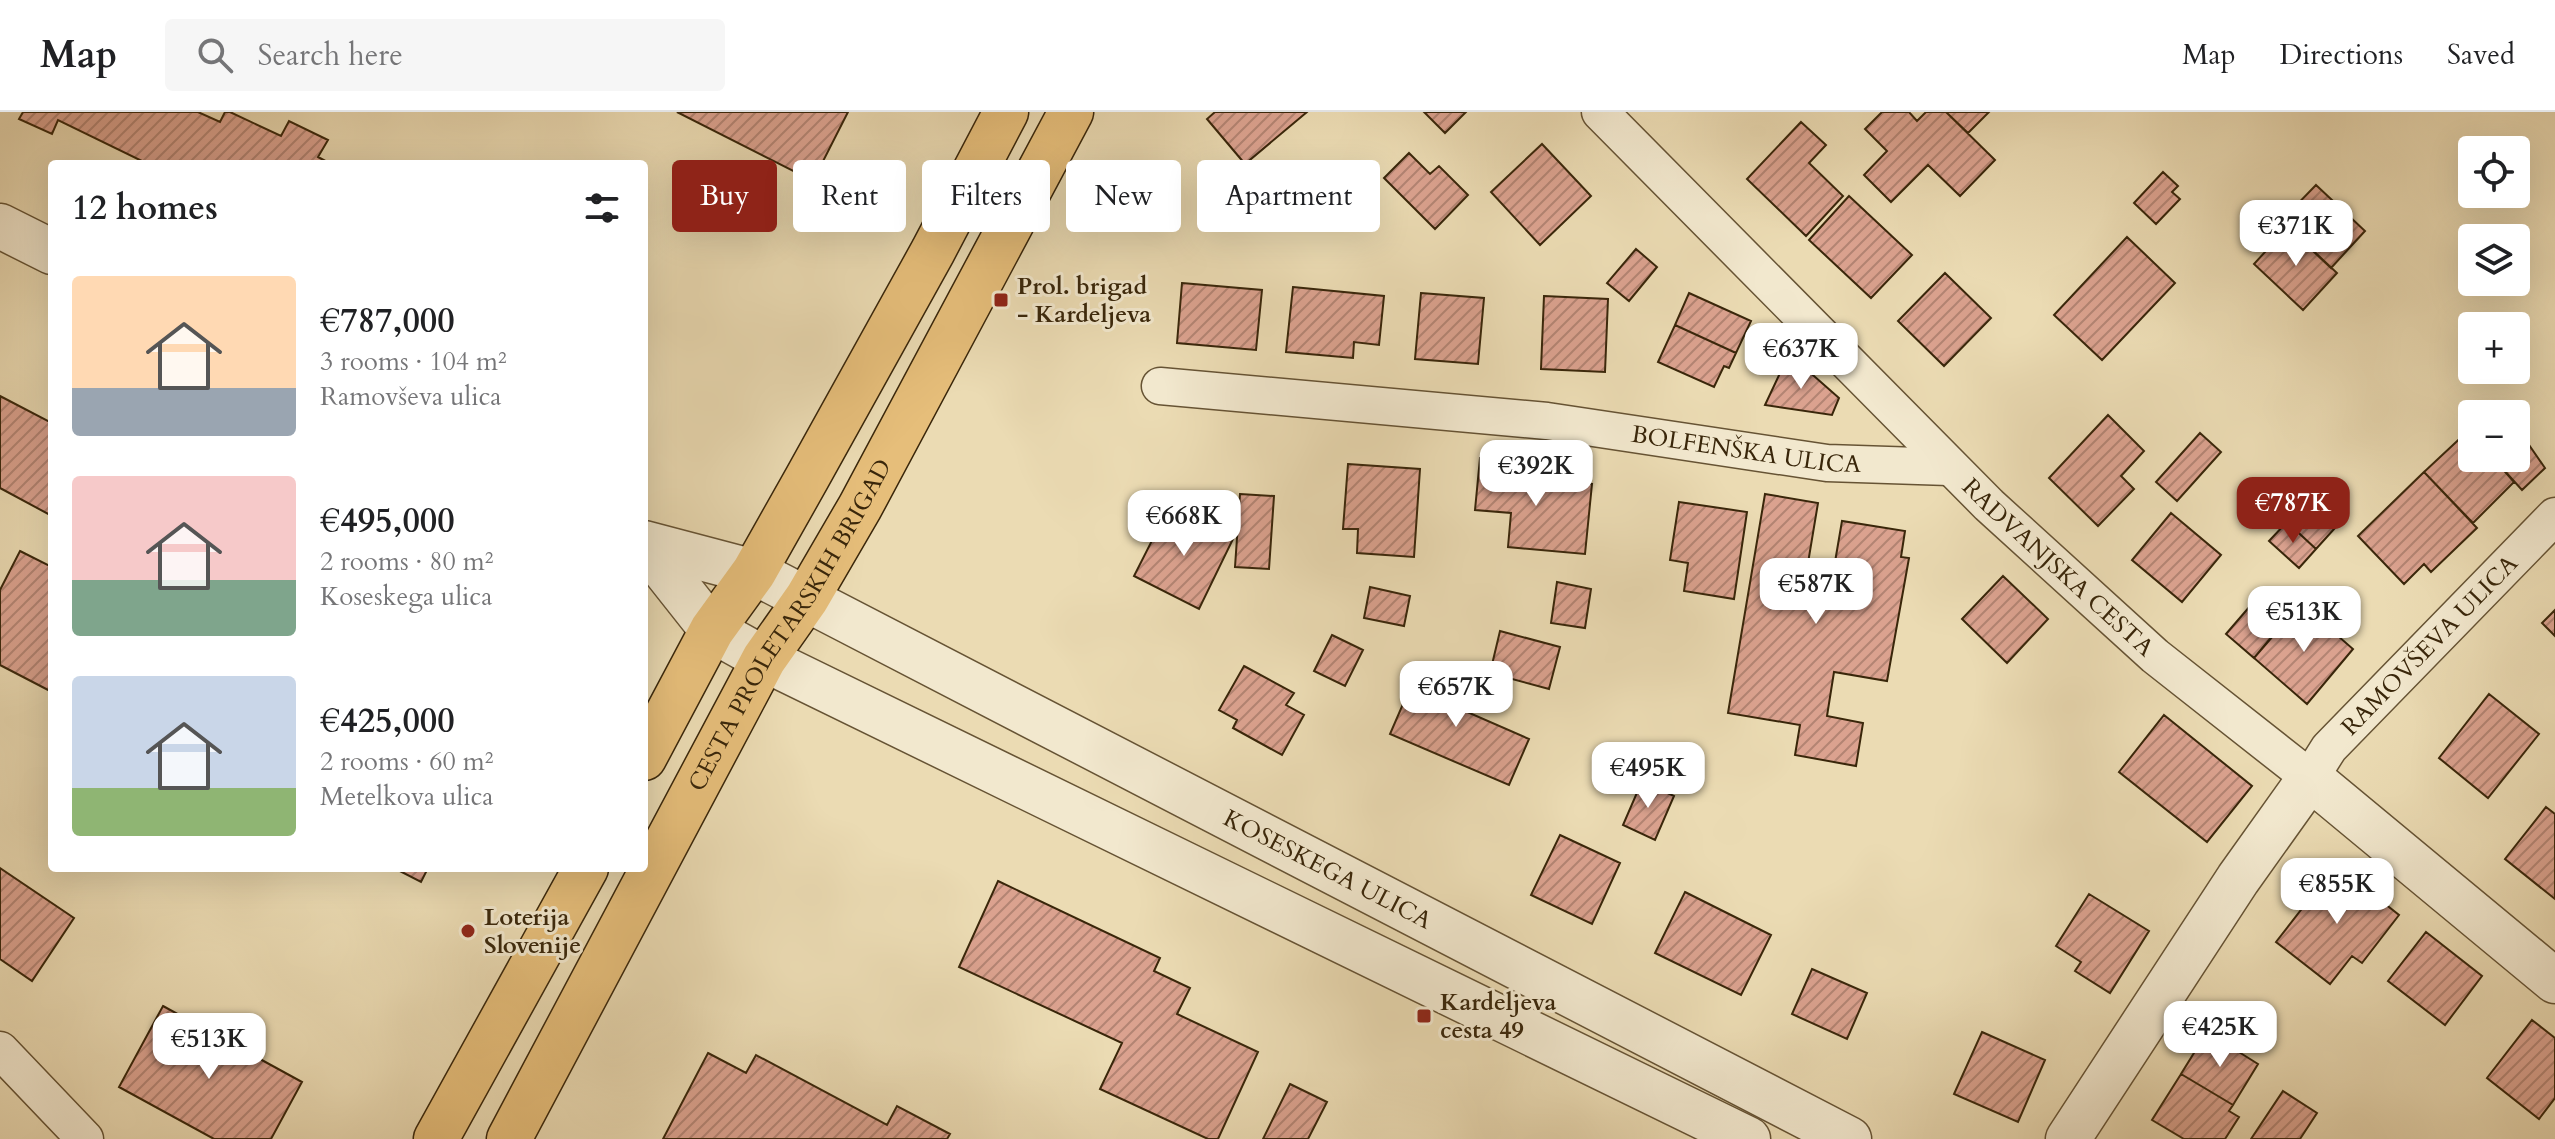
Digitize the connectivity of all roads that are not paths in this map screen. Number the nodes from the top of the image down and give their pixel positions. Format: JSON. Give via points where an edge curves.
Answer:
{"nodes":[{"id":1,"x":1006,"y":112,"type":"edge"},
{"id":2,"x":1071,"y":112,"type":"edge"},
{"id":3,"x":1600,"y":112,"type":"edge"},
{"id":4,"x":0,"y":226,"type":"edge"},
{"id":5,"x":48,"y":250,"type":"edge"},
{"id":6,"x":1160,"y":386,"type":"dead end"},
{"id":7,"x":1949,"y":467,"type":"junction"},
{"id":8,"x":2555,"y":516,"type":"edge"},
{"id":9,"x":648,"y":544,"type":"edge"},
{"id":10,"x":648,"y":548,"type":"edge"},
{"id":11,"x":754,"y":572,"type":"junction"},
{"id":12,"x":807,"y":598,"type":"junction"},
{"id":13,"x":712,"y":630,"type":"junction"},
{"id":14,"x":764,"y":659,"type":"junction"},
{"id":15,"x":648,"y":750,"type":"edge"},
{"id":16,"x":2310,"y":778,"type":"junction"},
{"id":17,"x":584,"y":872,"type":"edge"},
{"id":18,"x":2555,"y":981,"type":"edge"},
{"id":19,"x":0,"y":1050,"type":"edge"},
{"id":20,"x":85,"y":1139,"type":"edge"},
{"id":21,"x":436,"y":1139,"type":"edge"},
{"id":22,"x":509,"y":1139,"type":"edge"},
{"id":23,"x":1748,"y":1139,"type":"edge"},
{"id":24,"x":1849,"y":1139,"type":"edge"},
{"id":25,"x":2068,"y":1139,"type":"edge"}],
"edges":[{"from":1,"to":11,"type":"main road"},
{"from":2,"to":12,"type":"main road","name":"CESTA PROLETARSKIH BRIGAD"},
{"from":3,"to":7,"type":"street","name":"RADVANJSKA CESTA"},
{"from":4,"to":5,"type":"street"},
{"from":6,"to":7,"type":"street","name":"BOLFENŠKA ULICA","via":[[1547,421],[1827,463]]},
{"from":7,"to":16,"type":"street","name":"RADVANJSKA CESTA","via":[[2155,656]]},
{"from":8,"to":16,"type":"street","name":"RAMOVŠEVA ULICA","via":[[2329,748]]},
{"from":9,"to":11,"type":"street","name":"KOSESKEGA ULICA"},
{"from":10,"to":13,"type":"street"},
{"from":11,"to":12,"type":"street","name":"KOSESKEGA ULICA"},
{"from":11,"to":13,"type":"main road"},
{"from":12,"to":14,"type":"main road","name":"CESTA PROLETARSKIH BRIGAD"},
{"from":12,"to":24,"type":"street","name":"KOSESKEGA ULICA"},
{"from":13,"to":14,"type":"street"},
{"from":13,"to":15,"type":"main road"},
{"from":14,"to":22,"type":"main road","name":"CESTA PROLETARSKIH BRIGAD"},
{"from":14,"to":23,"type":"street"},
{"from":16,"to":18,"type":"street","name":"RADVANJSKA CESTA"},
{"from":16,"to":25,"type":"street"},
{"from":17,"to":21,"type":"main road"},
{"from":19,"to":20,"type":"street"}]}
